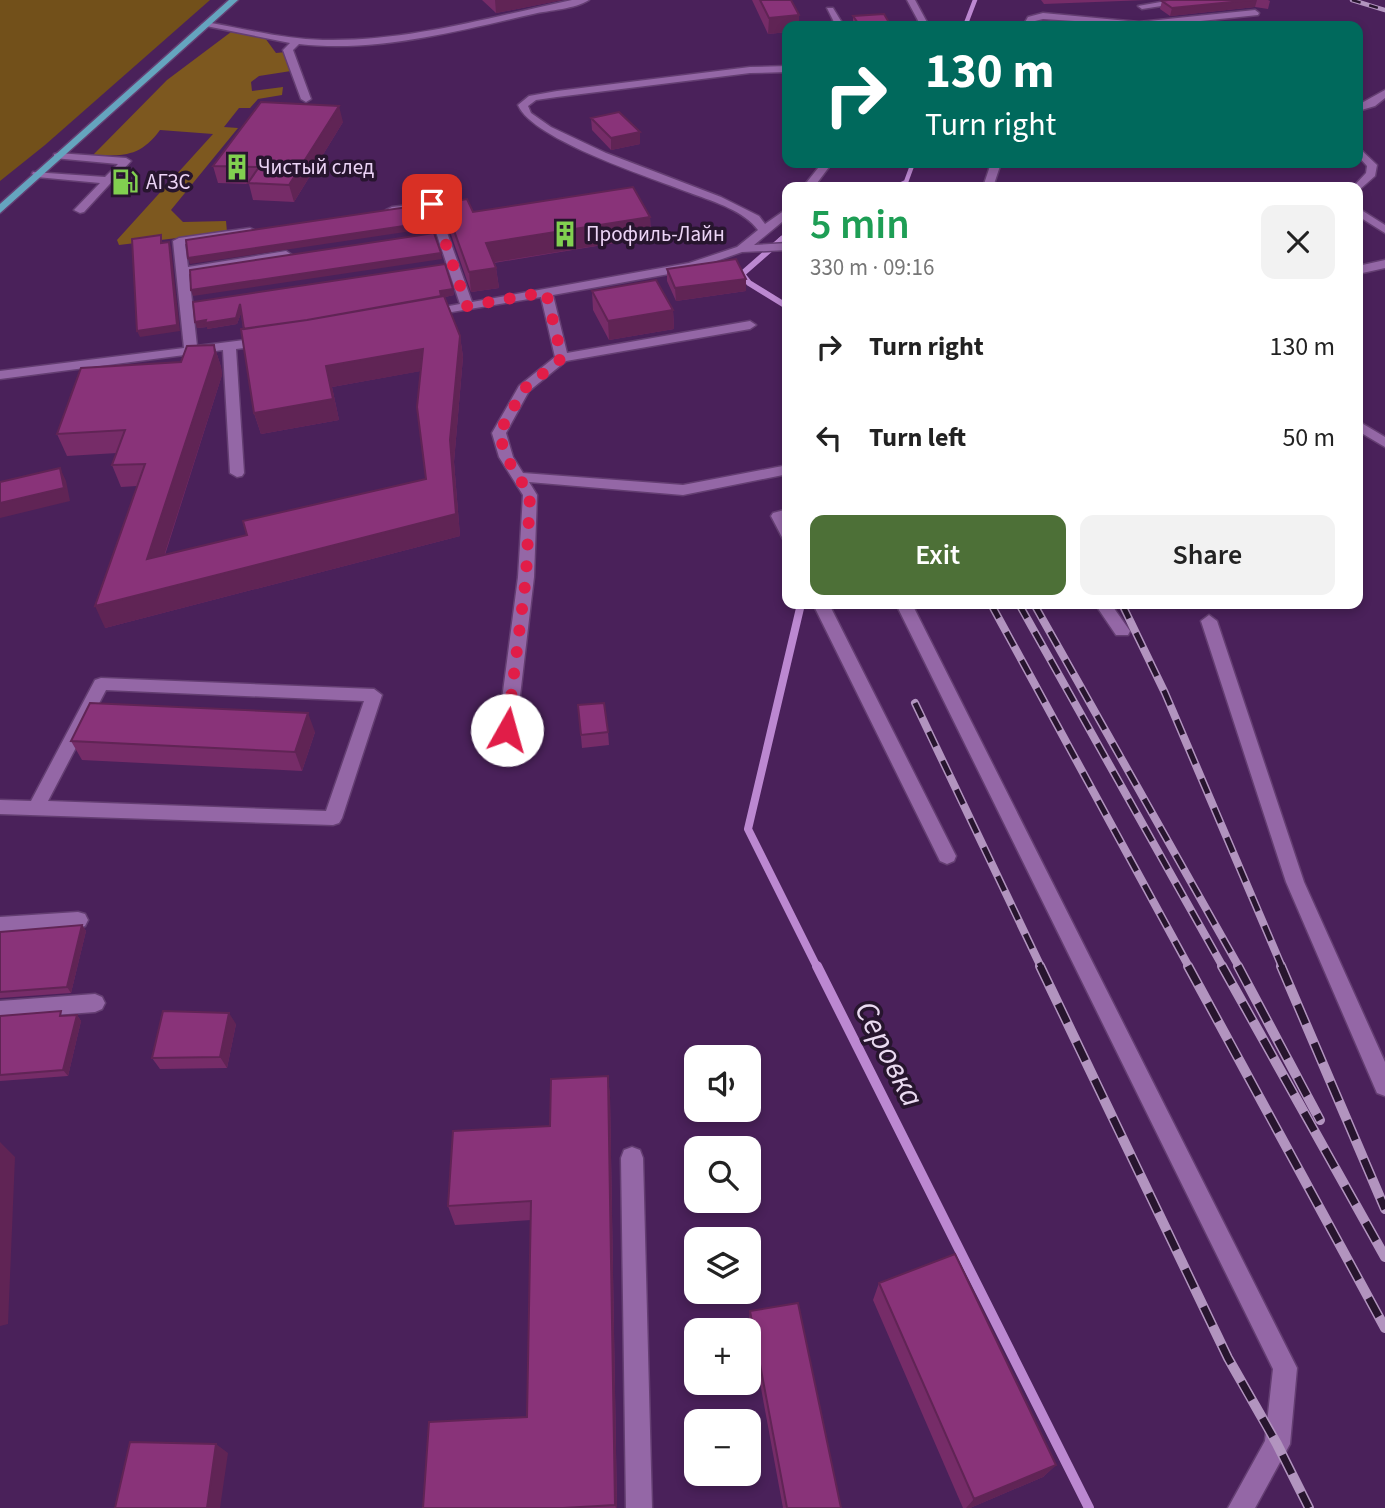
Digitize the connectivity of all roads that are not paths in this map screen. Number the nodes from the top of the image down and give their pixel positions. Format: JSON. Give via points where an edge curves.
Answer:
{"nodes":[{"id":1,"x":234,"y":0,"type":"edge"},
{"id":2,"x":584,"y":0,"type":"edge"},
{"id":3,"x":911,"y":0,"type":"edge"},
{"id":4,"x":1196,"y":0,"type":"edge"},
{"id":5,"x":1139,"y":3,"type":"edge"},
{"id":6,"x":830,"y":10,"type":"dead end"},
{"id":7,"x":1255,"y":13,"type":"dead end"},
{"id":8,"x":837,"y":21,"type":"edge"},
{"id":9,"x":922,"y":21,"type":"edge"},
{"id":10,"x":1030,"y":21,"type":"edge"},
{"id":11,"x":1096,"y":21,"type":"edge"},
{"id":12,"x":1156,"y":21,"type":"edge"},
{"id":13,"x":1177,"y":21,"type":"edge"},
{"id":14,"x":206,"y":25,"type":"junction"},
{"id":15,"x":298,"y":40,"type":"junction"},
{"id":16,"x":782,"y":69,"type":"edge"},
{"id":17,"x":1385,"y":93,"type":"edge"},
{"id":18,"x":306,"y":99,"type":"dead end"},
{"id":19,"x":1363,"y":106,"type":"edge"},
{"id":20,"x":1363,"y":155,"type":"edge"},
{"id":21,"x":58,"y":156,"type":"junction"},
{"id":22,"x":823,"y":168,"type":"edge"},
{"id":23,"x":37,"y":174,"type":"junction"},
{"id":24,"x":108,"y":181,"type":"junction"},
{"id":25,"x":812,"y":182,"type":"edge"},
{"id":26,"x":1363,"y":183,"type":"edge"},
{"id":27,"x":0,"y":210,"type":"edge"},
{"id":28,"x":80,"y":210,"type":"dead end"},
{"id":29,"x":379,"y":212,"type":"edge"},
{"id":30,"x":1363,"y":215,"type":"edge"},
{"id":31,"x":782,"y":216,"type":"edge"},
{"id":32,"x":259,"y":229,"type":"edge"},
{"id":33,"x":1385,"y":230,"type":"edge"},
{"id":34,"x":764,"y":231,"type":"junction"},
{"id":35,"x":442,"y":232,"type":"junction"},
{"id":36,"x":428,"y":234,"type":"edge"},
{"id":37,"x":782,"y":248,"type":"edge"},
{"id":38,"x":741,"y":249,"type":"junction"},
{"id":39,"x":305,"y":252,"type":"edge"},
{"id":40,"x":1385,"y":264,"type":"edge"},
{"id":41,"x":1363,"y":269,"type":"edge"},
{"id":42,"x":183,"y":271,"type":"junction"},
{"id":43,"x":546,"y":292,"type":"junction"},
{"id":44,"x":467,"y":306,"type":"junction"},
{"id":45,"x":415,"y":316,"type":"edge"},
{"id":46,"x":750,"y":326,"type":"dead end"},
{"id":47,"x":284,"y":339,"type":"edge"},
{"id":48,"x":229,"y":346,"type":"junction"},
{"id":49,"x":191,"y":351,"type":"junction"},
{"id":50,"x":562,"y":358,"type":"junction"},
{"id":51,"x":0,"y":375,"type":"edge"},
{"id":52,"x":1363,"y":428,"type":"edge"},
{"id":53,"x":1385,"y":443,"type":"edge"},
{"id":54,"x":782,"y":470,"type":"edge"},
{"id":55,"x":237,"y":473,"type":"dead end"},
{"id":56,"x":519,"y":477,"type":"junction"},
{"id":57,"x":824,"y":609,"type":"edge"},
{"id":58,"x":906,"y":609,"type":"edge"},
{"id":59,"x":1107,"y":609,"type":"edge"},
{"id":60,"x":1209,"y":621,"type":"dead end"},
{"id":61,"x":1122,"y":631,"type":"dead end"},
{"id":62,"x":507,"y":730,"type":"dead end"},
{"id":63,"x":0,"y":807,"type":"edge"},
{"id":64,"x":36,"y":808,"type":"junction"},
{"id":65,"x":947,"y":856,"type":"dead end"},
{"id":66,"x":78,"y":920,"type":"dead end"},
{"id":67,"x":0,"y":925,"type":"edge"},
{"id":68,"x":95,"y":1003,"type":"dead end"},
{"id":69,"x":0,"y":1010,"type":"edge"},
{"id":70,"x":1385,"y":1086,"type":"edge"},
{"id":71,"x":632,"y":1158,"type":"dead end"},
{"id":72,"x":639,"y":1508,"type":"edge"},
{"id":73,"x":1241,"y":1508,"type":"edge"}],
"edges":[{"from":1,"to":14,"type":"main road"},
{"from":2,"to":15,"type":"street","via":[[370,40]]},
{"from":3,"to":9,"type":"street"},
{"from":4,"to":5,"type":"street"},
{"from":5,"to":12,"type":"street"},
{"from":6,"to":8,"type":"street"},
{"from":7,"to":13,"type":"street"},
{"from":10,"to":11,"type":"street","via":[[1043,16]]},
{"from":14,"to":15,"type":"street"},
{"from":14,"to":21,"type":"main road"},
{"from":15,"to":18,"type":"street","via":[[288,50]]},
{"from":16,"to":34,"type":"street","via":[[557,94],[533,98],[523,105],[527,115],[547,130],[717,199],[755,218]]},
{"from":17,"to":19,"type":"street"},
{"from":20,"to":26,"type":"street","via":[[1372,165]]},
{"from":21,"to":23,"type":"main road"},
{"from":21,"to":24,"type":"street","via":[[126,161]]},
{"from":22,"to":25,"type":"street"},
{"from":23,"to":24,"type":"street"},
{"from":23,"to":27,"type":"main road"},
{"from":24,"to":28,"type":"street"},
{"from":29,"to":35,"type":"street","via":[[432,204]]},
{"from":30,"to":33,"type":"street"},
{"from":31,"to":34,"type":"street"},
{"from":32,"to":42,"type":"street","via":[[179,241]]},
{"from":34,"to":38,"type":"street"},
{"from":35,"to":36,"type":"street"},
{"from":35,"to":44,"type":"street","via":[[446,264]]},
{"from":37,"to":38,"type":"street"},
{"from":38,"to":43,"type":"street","via":[[691,266]]},
{"from":39,"to":42,"type":"street"},
{"from":40,"to":41,"type":"street"},
{"from":42,"to":49,"type":"street","via":[[193,302]]},
{"from":43,"to":44,"type":"street"},
{"from":43,"to":50,"type":"street"},
{"from":44,"to":45,"type":"street"},
{"from":46,"to":50,"type":"street"},
{"from":47,"to":48,"type":"street"},
{"from":48,"to":49,"type":"street"},
{"from":48,"to":55,"type":"street"},
{"from":49,"to":51,"type":"street"},
{"from":50,"to":56,"type":"street","via":[[524,389],[499,433],[506,457]]},
{"from":52,"to":53,"type":"street"},
{"from":54,"to":56,"type":"street","via":[[683,490]]},
{"from":56,"to":62,"type":"street","via":[[530,495],[529,522]]},
{"from":57,"to":65,"type":"street"},
{"from":58,"to":73,"type":"street","via":[[1285,1368],[1277,1444]]},
{"from":59,"to":61,"type":"street"},
{"from":60,"to":70,"type":"street","via":[[1295,882]]},
{"from":63,"to":64,"type":"street"},
{"from":64,"to":64,"type":"street","via":[[334,818],[374,695],[101,684]]},
{"from":66,"to":67,"type":"street"},
{"from":68,"to":69,"type":"street"},
{"from":71,"to":72,"type":"street"}]}
